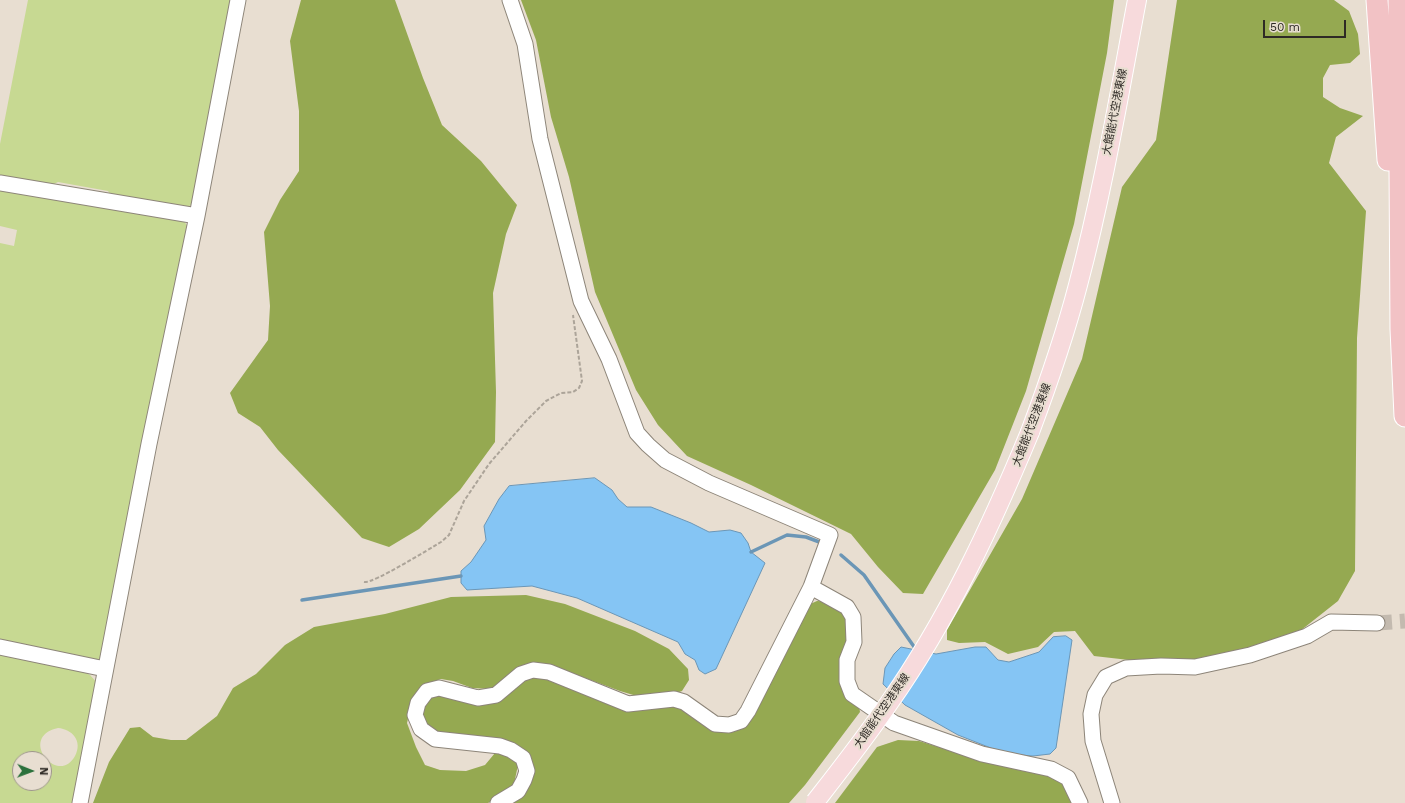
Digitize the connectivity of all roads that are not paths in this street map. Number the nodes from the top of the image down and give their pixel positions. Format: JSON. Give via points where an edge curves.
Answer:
{"nodes":[{"id":1,"x":238,"y":0,"type":"edge"},
{"id":2,"x":510,"y":0,"type":"edge"},
{"id":3,"x":1137,"y":0,"type":"edge"},
{"id":4,"x":1377,"y":0,"type":"edge"},
{"id":5,"x":1400,"y":0,"type":"edge"},
{"id":6,"x":0,"y":183,"type":"edge"},
{"id":7,"x":197,"y":216,"type":"junction"},
{"id":8,"x":1401,"y":328,"type":"junction"},
{"id":9,"x":1405,"y":416,"type":"edge"},
{"id":10,"x":811,"y":587,"type":"junction"},
{"id":11,"x":1377,"y":623,"type":"tunnel mouth"},
{"id":12,"x":0,"y":647,"type":"edge"},
{"id":13,"x":105,"y":669,"type":"junction"},
{"id":14,"x":80,"y":803,"type":"edge"},
{"id":15,"x":498,"y":803,"type":"edge"},
{"id":16,"x":814,"y":803,"type":"edge"},
{"id":17,"x":1080,"y":803,"type":"edge"},
{"id":18,"x":1112,"y":803,"type":"edge"}],
"edges":[{"from":1,"to":7,"type":"street"},
{"from":2,"to":10,"type":"street","via":[[525,44],[540,139],[581,301],[609,359],[637,433],[665,460],[709,483],[830,535]]},
{"from":3,"to":16,"type":"main road","name":"大館能代空港東線","bridge":true,"via":[[1097,209],[1078,286],[1057,359],[1030,432],[997,511],[928,643],[890,703]]},
{"from":4,"to":8,"type":"highway"},
{"from":5,"to":8,"type":"highway"},
{"from":6,"to":7,"type":"street"},
{"from":7,"to":13,"type":"street","via":[[147,452]]},
{"from":8,"to":9,"type":"highway"},
{"from":10,"to":15,"type":"street","via":[[748,711],[741,721],[729,725],[715,724],[684,702],[674,699],[628,704],[549,672],[533,670],[521,674],[496,695],[478,698],[439,688],[427,691],[418,703],[415,716],[421,729],[436,739],[500,746],[523,758],[527,771],[518,791]]},
{"from":10,"to":17,"type":"street","via":[[847,607],[853,617],[854,642],[847,660],[847,681],[852,694],[894,723],[982,754],[1051,769],[1068,778]]},
{"from":11,"to":18,"type":"street","via":[[1331,622],[1307,636],[1250,655],[1195,667],[1126,668],[1106,676],[1095,696],[1091,714],[1093,741]]},
{"from":12,"to":13,"type":"street"},
{"from":13,"to":14,"type":"street"}]}
